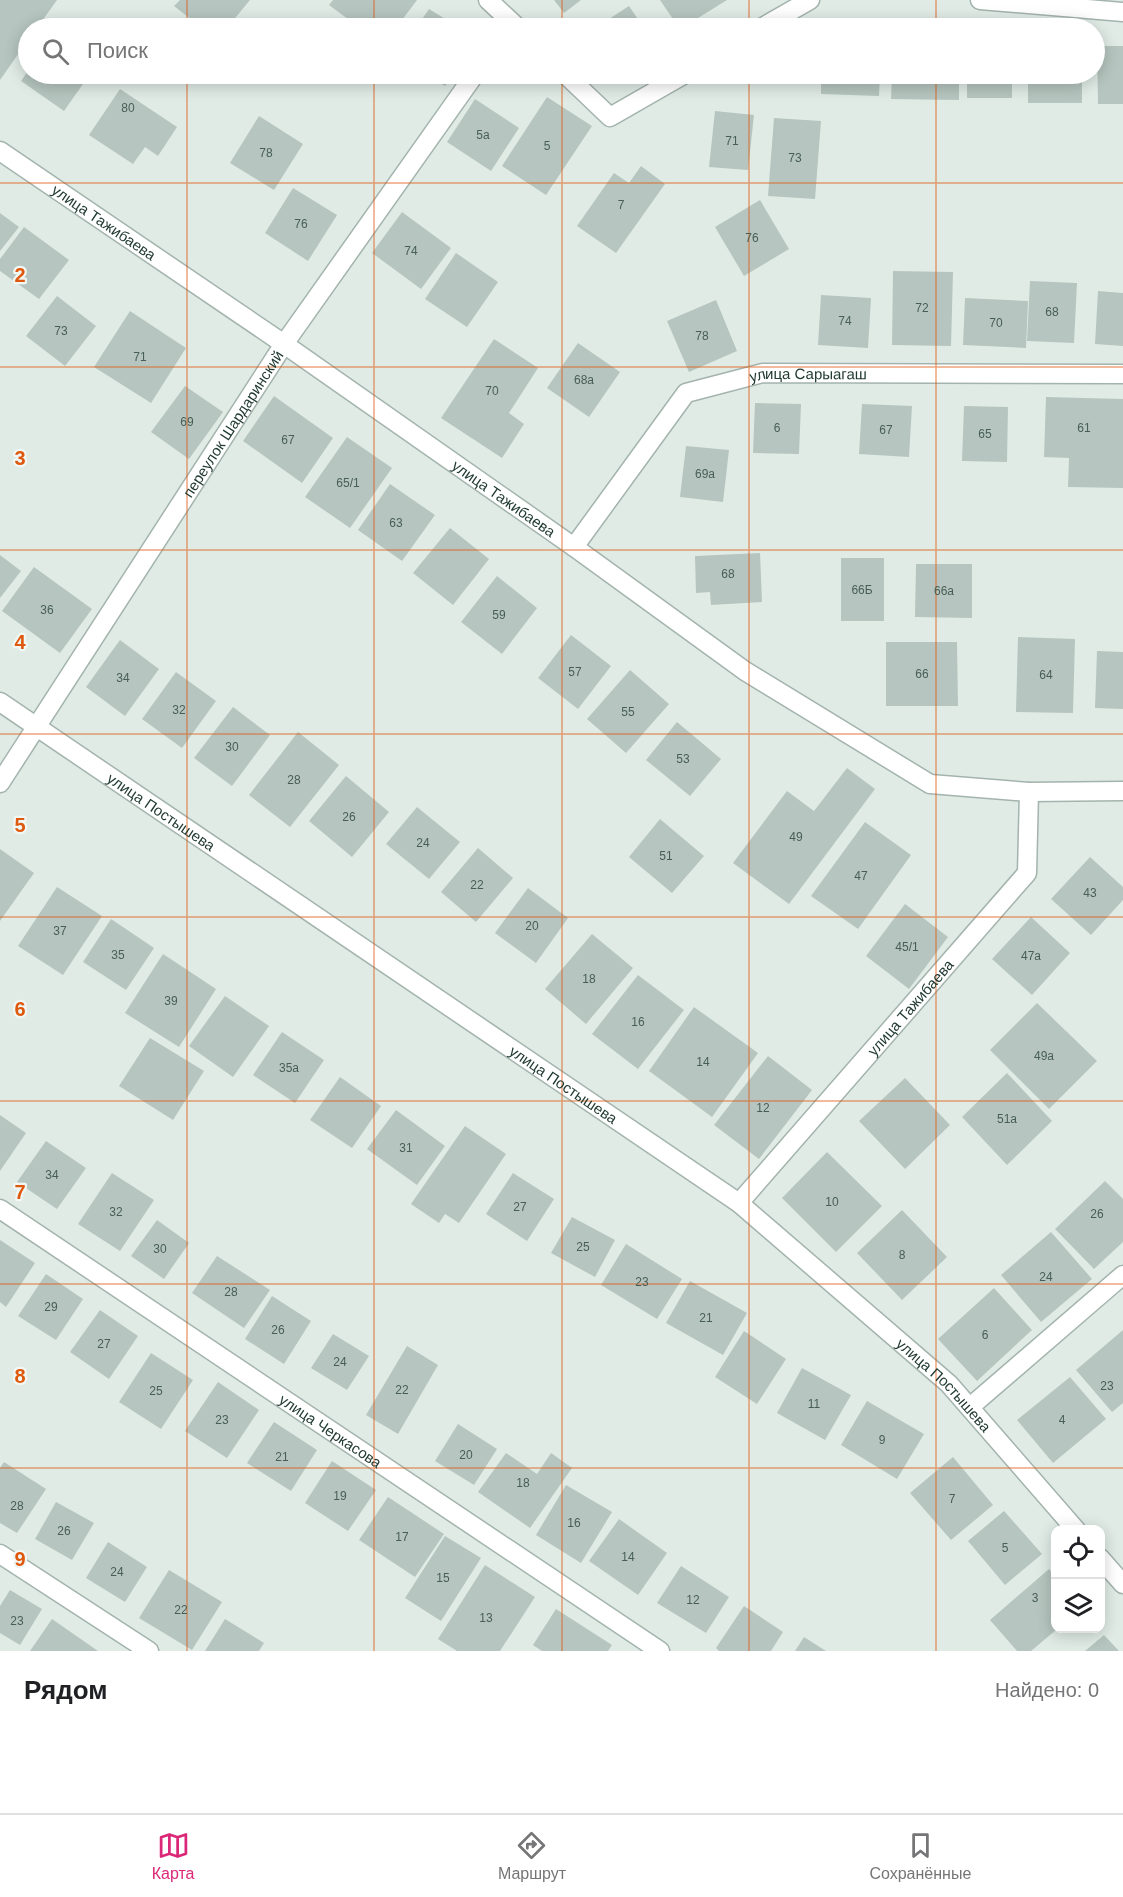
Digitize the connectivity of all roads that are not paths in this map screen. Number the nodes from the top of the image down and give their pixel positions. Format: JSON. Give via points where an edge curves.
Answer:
{"nodes":[{"id":1,"x":488,"y":0,"type":"edge"},
{"id":2,"x":810,"y":0,"type":"edge"},
{"id":3,"x":980,"y":0,"type":"edge"},
{"id":4,"x":1123,"y":12,"type":"edge"},
{"id":5,"x":505,"y":18,"type":"edge"},
{"id":6,"x":778,"y":18,"type":"edge"},
{"id":7,"x":468,"y":84,"type":"edge"},
{"id":8,"x":575,"y":84,"type":"edge"},
{"id":9,"x":668,"y":84,"type":"edge"},
{"id":10,"x":0,"y":151,"type":"edge"},
{"id":11,"x":284,"y":344,"type":"junction"},
{"id":12,"x":1123,"y":374,"type":"edge"},
{"id":13,"x":574,"y":547,"type":"junction"},
{"id":14,"x":0,"y":702,"type":"edge"},
{"id":15,"x":37,"y":726,"type":"junction"},
{"id":16,"x":0,"y":783,"type":"edge"},
{"id":17,"x":1123,"y":791,"type":"edge"},
{"id":18,"x":1029,"y":792,"type":"junction"},
{"id":19,"x":739,"y":1203,"type":"junction"},
{"id":20,"x":0,"y":1209,"type":"edge"},
{"id":21,"x":1123,"y":1275,"type":"edge"},
{"id":22,"x":970,"y":1407,"type":"junction"},
{"id":23,"x":1072,"y":1525,"type":"edge"},
{"id":24,"x":0,"y":1554,"type":"edge"},
{"id":25,"x":1105,"y":1563,"type":"edge"},
{"id":26,"x":1123,"y":1584,"type":"edge"},
{"id":27,"x":148,"y":1651,"type":"edge"},
{"id":28,"x":660,"y":1651,"type":"edge"}],
"edges":[{"from":1,"to":5,"type":"street"},
{"from":2,"to":6,"type":"street"},
{"from":3,"to":4,"type":"street"},
{"from":7,"to":11,"type":"street","name":"переулок Шардаринский"},
{"from":8,"to":9,"type":"street","via":[[610,117]]},
{"from":10,"to":11,"type":"street","name":"улица Тажибаева"},
{"from":11,"to":13,"type":"street","name":"улица Тажибаева"},
{"from":11,"to":15,"type":"street","name":"переулок Шардаринский"},
{"from":12,"to":13,"type":"street","name":"улица Сарыагаш","via":[[764,373],[687,393]]},
{"from":13,"to":18,"type":"street","name":"улица Тажибаева","via":[[745,670],[930,784]]},
{"from":14,"to":15,"type":"street","name":"улица Постышева"},
{"from":15,"to":16,"type":"street","name":"переулок Шардаринский"},
{"from":15,"to":19,"type":"street","name":"улица Постышева"},
{"from":17,"to":18,"type":"street","name":"улица Тажибаева"},
{"from":18,"to":19,"type":"street","name":"улица Тажибаева","via":[[1027,873]]},
{"from":19,"to":22,"type":"street","name":"улица Постышева","via":[[949,1384]]},
{"from":20,"to":28,"type":"street","name":"улица Черкасова"},
{"from":21,"to":22,"type":"street"},
{"from":22,"to":23,"type":"street","name":"улица Постышева"},
{"from":24,"to":27,"type":"street"},
{"from":25,"to":26,"type":"street"}]}
